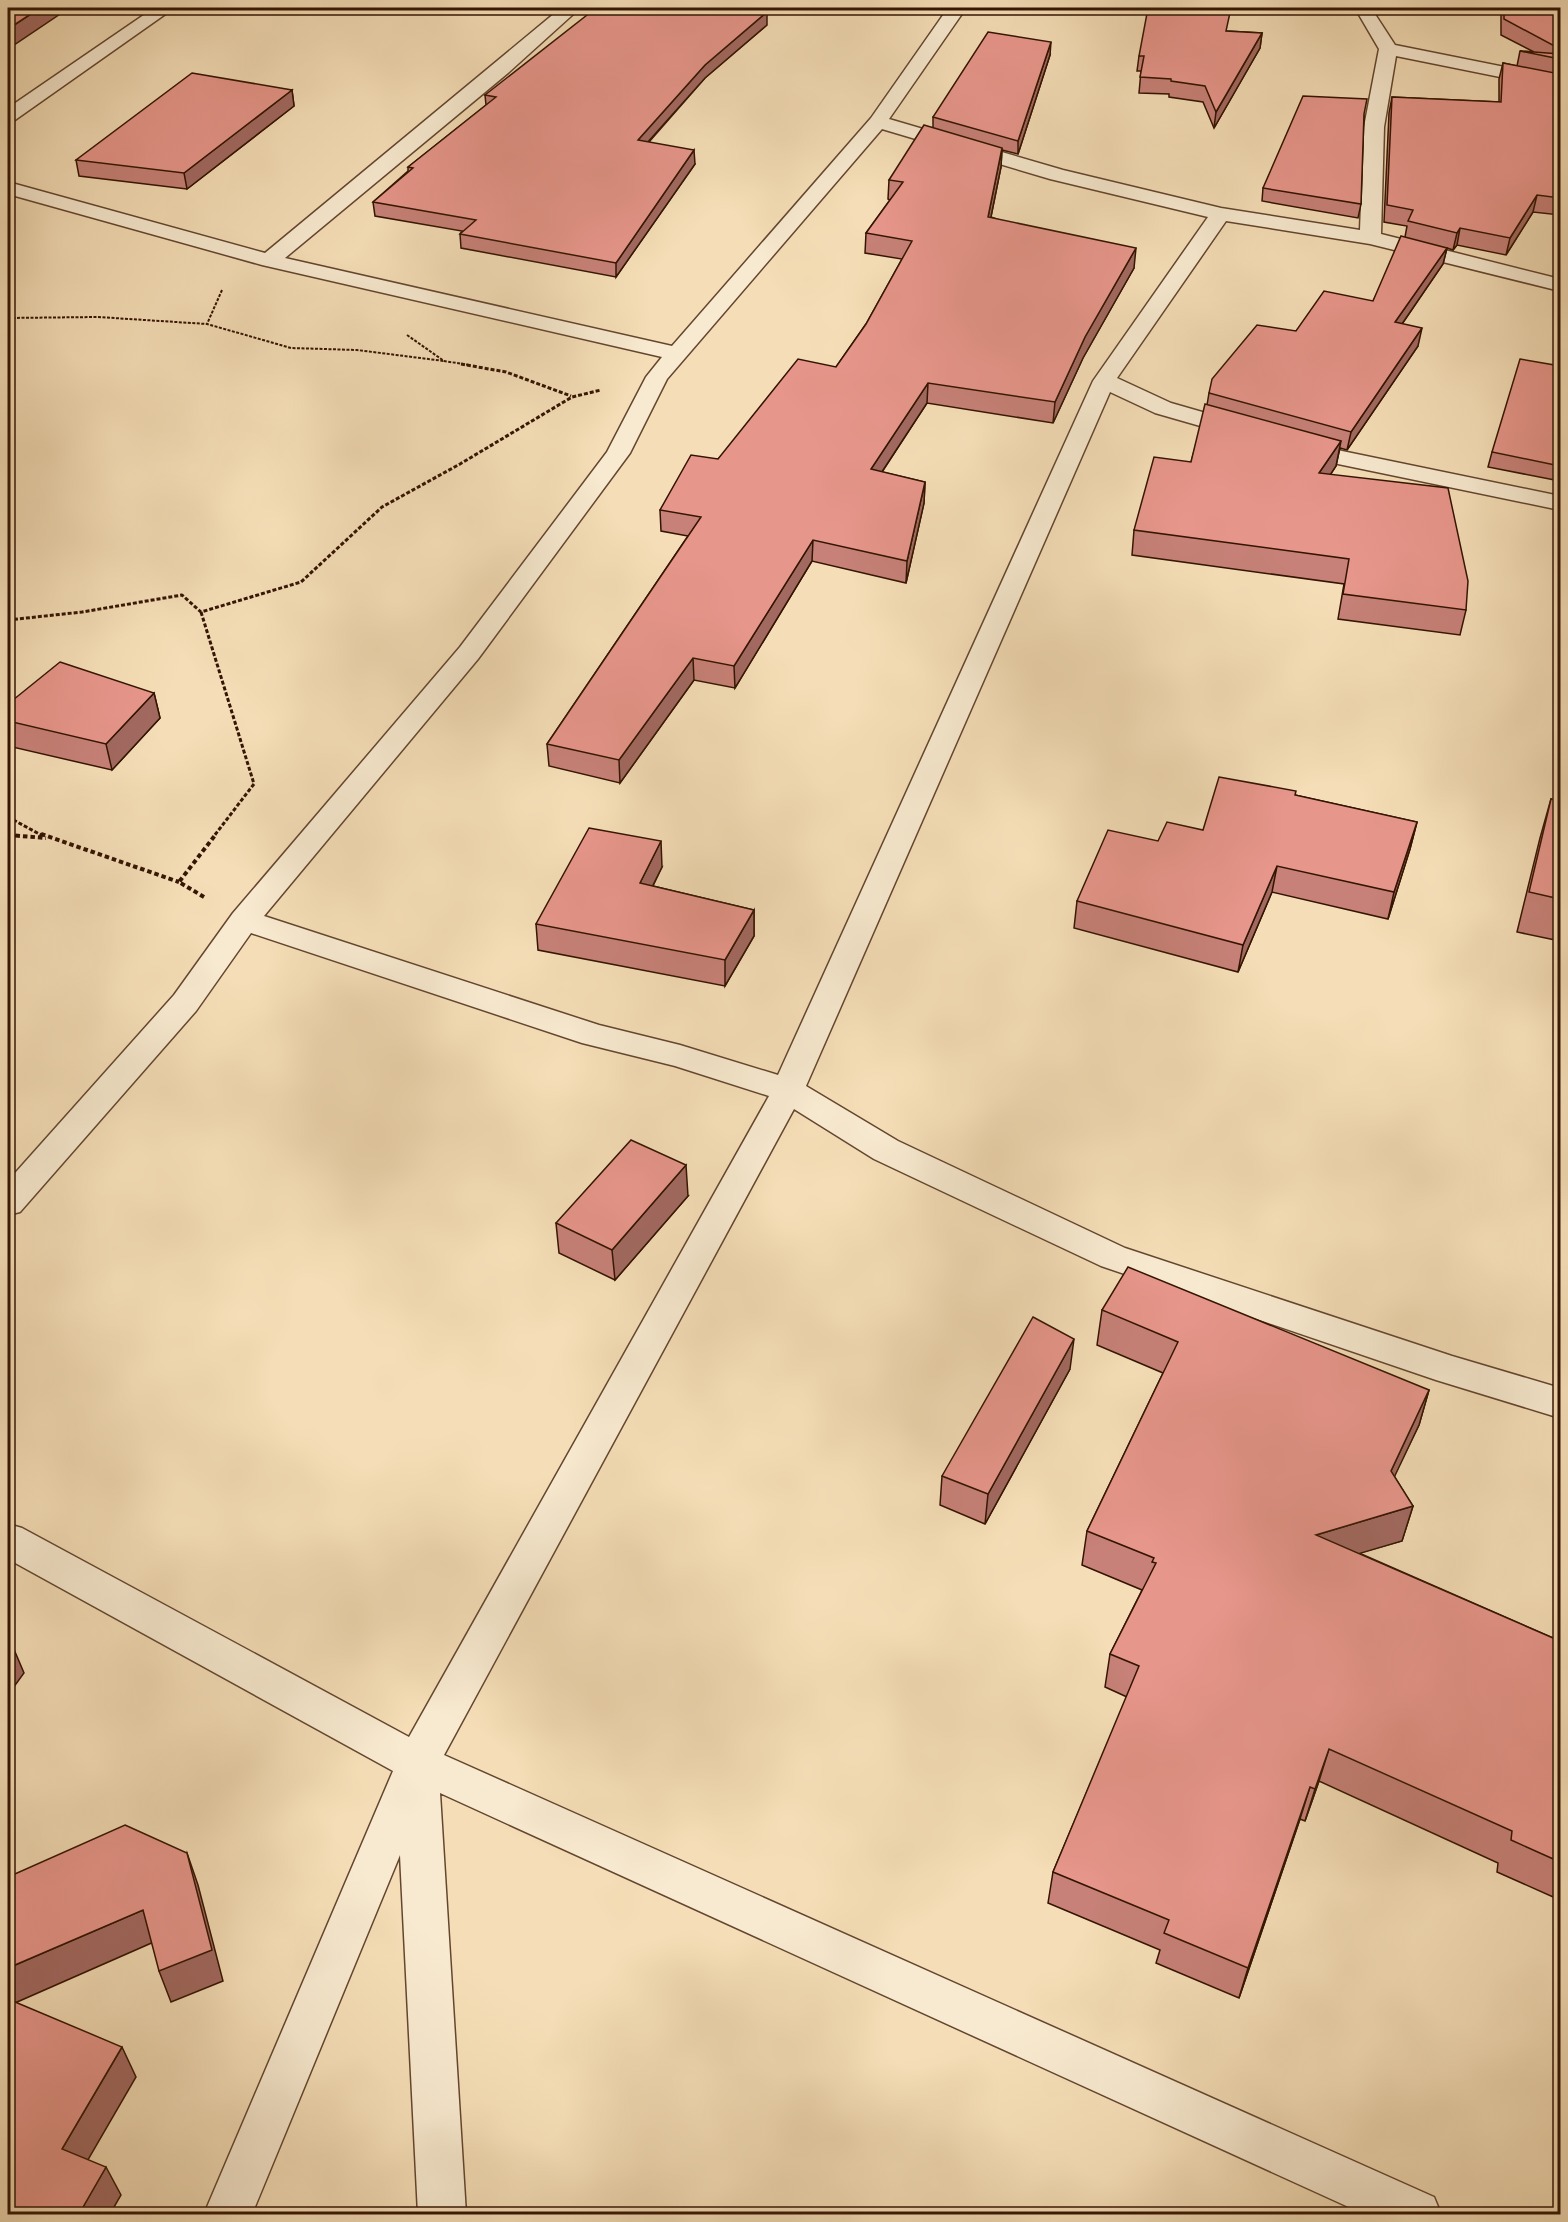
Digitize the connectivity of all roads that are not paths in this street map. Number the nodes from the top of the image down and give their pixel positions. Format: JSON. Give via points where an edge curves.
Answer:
{"nodes":[{"id":1,"x":165,"y":8,"type":"edge"},
{"id":2,"x":571,"y":8,"type":"edge"},
{"id":3,"x":957,"y":8,"type":"edge"},
{"id":4,"x":1363,"y":8,"type":"edge"},
{"id":5,"x":1388,"y":49,"type":"junction"},
{"id":6,"x":1560,"y":83,"type":"edge"},
{"id":7,"x":8,"y":116,"type":"edge"},
{"id":8,"x":878,"y":122,"type":"junction"},
{"id":9,"x":8,"y":189,"type":"edge"},
{"id":10,"x":1221,"y":214,"type":"junction"},
{"id":11,"x":1370,"y":238,"type":"junction"},
{"id":12,"x":269,"y":261,"type":"junction"},
{"id":13,"x":1560,"y":285,"type":"edge"},
{"id":14,"x":679,"y":354,"type":"junction"},
{"id":15,"x":1104,"y":381,"type":"junction"},
{"id":16,"x":1560,"y":503,"type":"edge"},
{"id":17,"x":244,"y":920,"type":"junction"},
{"id":18,"x":788,"y":1090,"type":"junction"},
{"id":19,"x":8,"y":1203,"type":"edge"},
{"id":20,"x":1560,"y":1403,"type":"edge"},
{"id":21,"x":8,"y":1540,"type":"edge"},
{"id":22,"x":417,"y":1763,"type":"junction"},
{"id":23,"x":228,"y":2214,"type":"edge"},
{"id":24,"x":442,"y":2214,"type":"edge"},
{"id":25,"x":1417,"y":2214,"type":"edge"}],
"edges":[{"from":1,"to":7,"type":"street"},
{"from":2,"to":12,"type":"street"},
{"from":3,"to":8,"type":"street"},
{"from":4,"to":5,"type":"street"},
{"from":5,"to":6,"type":"street"},
{"from":5,"to":11,"type":"street","via":[[1374,127]]},
{"from":8,"to":10,"type":"street","via":[[1057,175]]},
{"from":8,"to":14,"type":"street"},
{"from":9,"to":12,"type":"street"},
{"from":10,"to":11,"type":"street"},
{"from":10,"to":15,"type":"street"},
{"from":11,"to":13,"type":"street"},
{"from":12,"to":14,"type":"street"},
{"from":14,"to":17,"type":"street","via":[[657,377],[618,453],[469,653]]},
{"from":15,"to":16,"type":"street","via":[[1163,408],[1338,458]]},
{"from":15,"to":18,"type":"street"},
{"from":17,"to":18,"type":"street","via":[[593,1035],[680,1056]]},
{"from":17,"to":19,"type":"street","via":[[185,1003]]},
{"from":18,"to":20,"type":"street","via":[[886,1150],[1113,1257],[1449,1370]]},
{"from":18,"to":22,"type":"street"},
{"from":21,"to":22,"type":"street"},
{"from":22,"to":23,"type":"street"},
{"from":22,"to":24,"type":"street"},
{"from":22,"to":25,"type":"street"}]}
